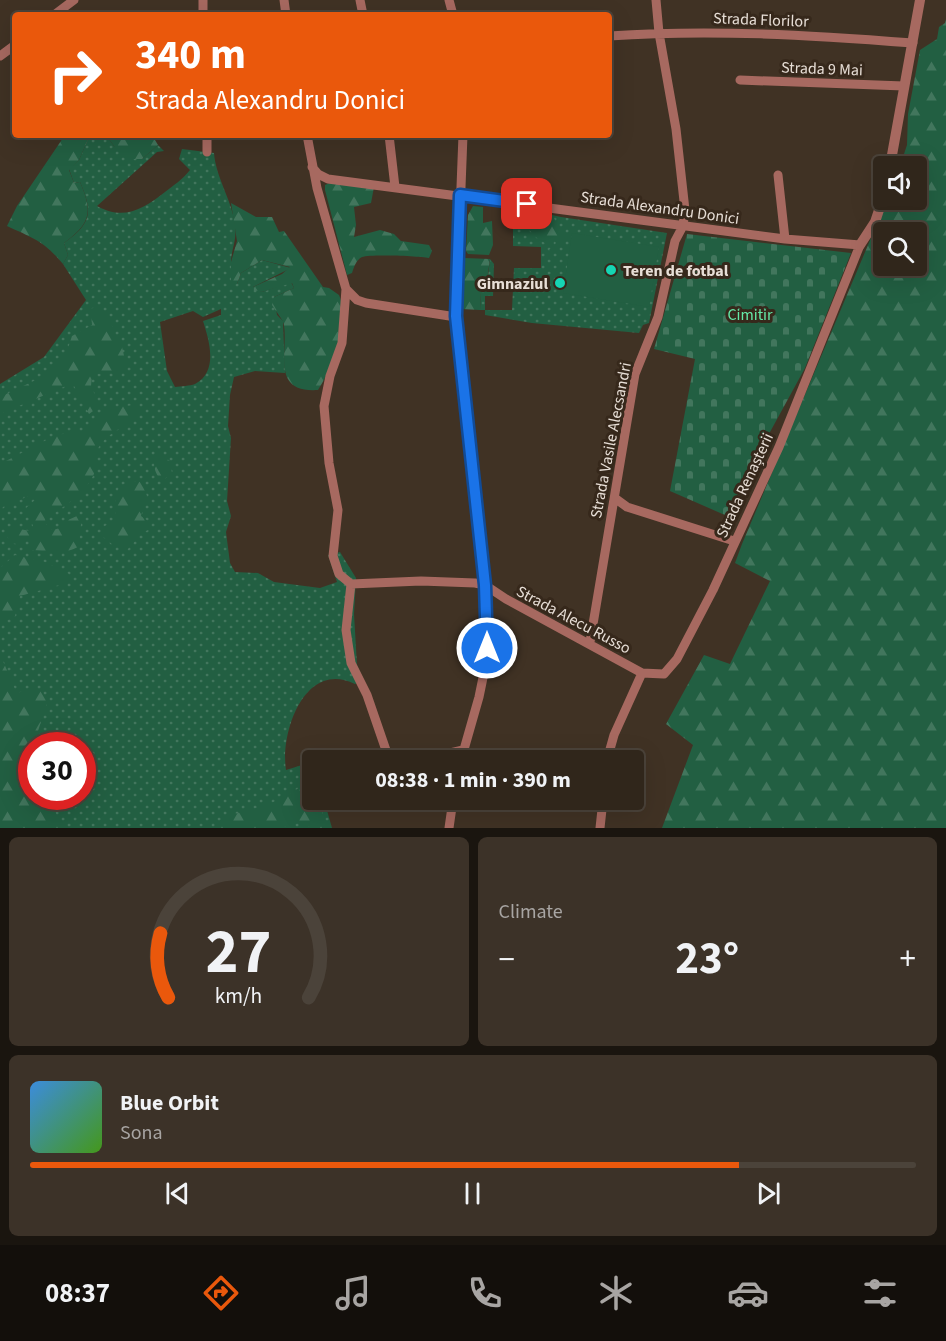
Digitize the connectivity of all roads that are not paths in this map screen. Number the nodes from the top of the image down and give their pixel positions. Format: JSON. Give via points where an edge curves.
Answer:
{"nodes":[{"id":1,"x":74,"y":0,"type":"edge"},
{"id":2,"x":656,"y":0,"type":"edge"},
{"id":3,"x":920,"y":0,"type":"edge"},
{"id":4,"x":58,"y":12,"type":"edge"},
{"id":5,"x":659,"y":33,"type":"junction"},
{"id":6,"x":612,"y":36,"type":"edge"},
{"id":7,"x":913,"y":43,"type":"junction"},
{"id":8,"x":740,"y":80,"type":"dead end"},
{"id":9,"x":904,"y":86,"type":"junction"},
{"id":10,"x":207,"y":138,"type":"edge"},
{"id":11,"x":307,"y":138,"type":"edge"},
{"id":12,"x":389,"y":138,"type":"edge"},
{"id":13,"x":463,"y":138,"type":"edge"},
{"id":14,"x":207,"y":152,"type":"dead end"},
{"id":15,"x":892,"y":156,"type":"edge"},
{"id":16,"x":312,"y":167,"type":"junction"},
{"id":17,"x":778,"y":175,"type":"dead end"},
{"id":18,"x":395,"y":187,"type":"junction"},
{"id":19,"x":460,"y":195,"type":"junction"},
{"id":20,"x":879,"y":210,"type":"edge"},
{"id":21,"x":683,"y":226,"type":"junction"},
{"id":22,"x":785,"y":239,"type":"junction"},
{"id":23,"x":860,"y":245,"type":"junction"},
{"id":24,"x":346,"y":289,"type":"junction"},
{"id":25,"x":456,"y":316,"type":"junction"},
{"id":26,"x":615,"y":499,"type":"junction"},
{"id":27,"x":734,"y":541,"type":"junction"},
{"id":28,"x":351,"y":584,"type":"junction"},
{"id":29,"x":485,"y":585,"type":"junction"},
{"id":30,"x":506,"y":599,"type":"junction"},
{"id":31,"x":486,"y":606,"type":"junction"},
{"id":32,"x":590,"y":642,"type":"junction"},
{"id":33,"x":642,"y":673,"type":"junction"},
{"id":34,"x":386,"y":750,"type":"edge"},
{"id":35,"x":463,"y":750,"type":"edge"},
{"id":36,"x":610,"y":750,"type":"edge"},
{"id":37,"x":452,"y":810,"type":"edge"},
{"id":38,"x":602,"y":810,"type":"edge"},
{"id":39,"x":449,"y":828,"type":"edge"},
{"id":40,"x":600,"y":828,"type":"edge"}],
"edges":[{"from":1,"to":4,"type":"street"},
{"from":2,"to":5,"type":"street","name":"Strada Vasile Alecsandri"},
{"from":3,"to":7,"type":"street"},
{"from":5,"to":6,"type":"street","name":"Strada Florilor"},
{"from":5,"to":7,"type":"street","name":"Strada Florilor","via":[[768,33]]},
{"from":5,"to":21,"type":"street","name":"Strada Vasile Alecsandri","via":[[676,129],[685,210]]},
{"from":7,"to":9,"type":"street"},
{"from":8,"to":9,"type":"street","name":"Strada 9 Mai"},
{"from":9,"to":15,"type":"street"},
{"from":10,"to":14,"type":"street"},
{"from":11,"to":16,"type":"street"},
{"from":12,"to":18,"type":"street"},
{"from":13,"to":19,"type":"street"},
{"from":16,"to":18,"type":"street","name":"Strada Alexandru Donici","via":[[328,178]]},
{"from":16,"to":24,"type":"street"},
{"from":17,"to":22,"type":"street"},
{"from":18,"to":19,"type":"street","name":"Strada Alexandru Donici"},
{"from":19,"to":21,"type":"street","name":"Strada Alexandru Donici"},
{"from":19,"to":25,"type":"street"},
{"from":20,"to":23,"type":"street","name":"Strada Renașterii"},
{"from":21,"to":22,"type":"street","name":"Strada Alexandru Donici"},
{"from":21,"to":26,"type":"street","name":"Strada Vasile Alecsandri","via":[[675,241],[658,317],[635,374]]},
{"from":22,"to":23,"type":"street","name":"Strada Alexandru Donici"},
{"from":23,"to":27,"type":"street","name":"Strada Renașterii","via":[[779,447]]},
{"from":24,"to":25,"type":"street","via":[[366,303]]},
{"from":24,"to":28,"type":"street","via":[[342,343],[324,406],[338,510],[333,556],[339,574]]},
{"from":25,"to":29,"type":"street"},
{"from":26,"to":27,"type":"street","via":[[627,507]]},
{"from":26,"to":32,"type":"street","name":"Strada Vasile Alecsandri"},
{"from":27,"to":33,"type":"street","name":"Strada Renașterii","via":[[671,669],[664,674]]},
{"from":28,"to":29,"type":"street","via":[[421,581]]},
{"from":28,"to":34,"type":"street","via":[[346,630],[351,663],[367,694]]},
{"from":29,"to":30,"type":"street","name":"Strada Alecu Russo"},
{"from":29,"to":31,"type":"street"},
{"from":30,"to":31,"type":"street"},
{"from":30,"to":32,"type":"street","name":"Strada Alecu Russo"},
{"from":31,"to":35,"type":"street","via":[[486,663]]},
{"from":32,"to":33,"type":"street","name":"Strada Alecu Russo"},
{"from":33,"to":36,"type":"street"},
{"from":37,"to":39,"type":"street"},
{"from":38,"to":40,"type":"street"}]}
